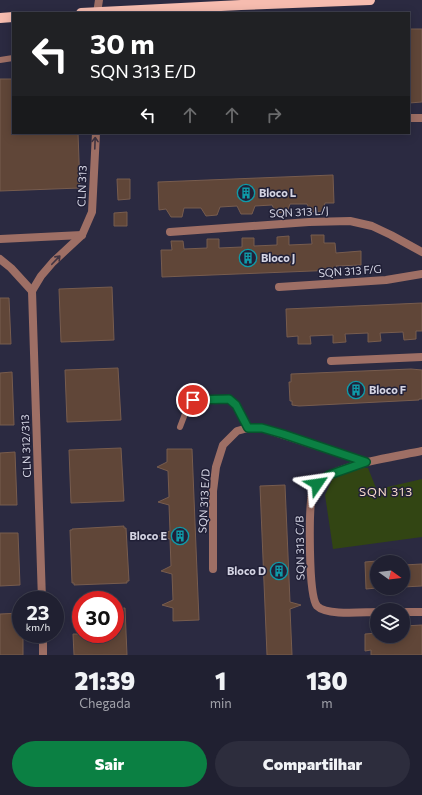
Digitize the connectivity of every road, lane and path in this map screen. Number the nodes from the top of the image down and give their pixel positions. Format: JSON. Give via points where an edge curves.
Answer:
{"nodes":[{"id":1,"x":99,"y":0,"type":"edge"},
{"id":2,"x":370,"y":0,"type":"edge"},
{"id":3,"x":237,"y":2,"type":"edge"},
{"id":4,"x":97,"y":12,"type":"edge"},
{"id":5,"x":110,"y":12,"type":"edge"},
{"id":6,"x":12,"y":17,"type":"edge"},
{"id":7,"x":0,"y":18,"type":"edge"},
{"id":8,"x":12,"y":58,"type":"edge"},
{"id":9,"x":0,"y":60,"type":"edge"},
{"id":10,"x":410,"y":118,"type":"edge"},
{"id":11,"x":422,"y":118,"type":"edge"},
{"id":12,"x":96,"y":134,"type":"edge"},
{"id":13,"x":170,"y":232,"type":"dead end"},
{"id":14,"x":82,"y":235,"type":"junction"},
{"id":15,"x":0,"y":239,"type":"edge"},
{"id":16,"x":422,"y":252,"type":"edge"},
{"id":17,"x":0,"y":259,"type":"edge"},
{"id":18,"x":422,"y":274,"type":"edge"},
{"id":19,"x":279,"y":286,"type":"dead end"},
{"id":20,"x":32,"y":291,"type":"junction"},
{"id":21,"x":422,"y":357,"type":"edge"},
{"id":22,"x":331,"y":361,"type":"dead end"},
{"id":23,"x":180,"y":427,"type":"dead end"},
{"id":24,"x":248,"y":428,"type":"junction"},
{"id":25,"x":422,"y":451,"type":"edge"},
{"id":26,"x":366,"y":462,"type":"junction"},
{"id":27,"x":213,"y":569,"type":"dead end"},
{"id":28,"x":42,"y":591,"type":"edge"},
{"id":29,"x":370,"y":612,"type":"edge"},
{"id":30,"x":410,"y":612,"type":"edge"},
{"id":31,"x":422,"y":612,"type":"edge"},
{"id":32,"x":43,"y":643,"type":"edge"},
{"id":33,"x":43,"y":655,"type":"edge"}],
"edges":[{"from":1,"to":4,"type":"street"},
{"from":2,"to":3,"type":"main road"},
{"from":3,"to":5,"type":"main road"},
{"from":6,"to":7,"type":"main road"},
{"from":8,"to":9,"type":"lane"},
{"from":10,"to":11,"type":"street"},
{"from":14,"to":12,"type":"street","name":"CLN 313","one_way":true,"via":[[92,212]]},
{"from":13,"to":16,"type":"street","name":"SQN 313 L/J","via":[[350,221],[372,226]]},
{"from":14,"to":15,"type":"street"},
{"from":20,"to":14,"type":"street","name":"CLN 313","one_way":true,"via":[[53,262]]},
{"from":17,"to":20,"type":"street"},
{"from":18,"to":19,"type":"street","name":"SQN 313 F/G","via":[[386,280]]},
{"from":20,"to":28,"type":"street","name":"CLN 312/313"},
{"from":21,"to":22,"type":"street"},
{"from":23,"to":24,"type":"lane","via":[[193,400],[229,399],[236,405]]},
{"from":24,"to":26,"type":"street","via":[[269,430]]},
{"from":24,"to":27,"type":"street","name":"SQN 313 E/D","via":[[237,431],[223,445],[216,467],[213,491]]},
{"from":25,"to":26,"type":"street"},
{"from":26,"to":29,"type":"street","name":"SQN 313 C/B","via":[[329,475],[317,484],[312,493],[310,553],[314,601],[318,606],[332,612]]},
{"from":30,"to":31,"type":"street"},
{"from":32,"to":33,"type":"street"}]}
